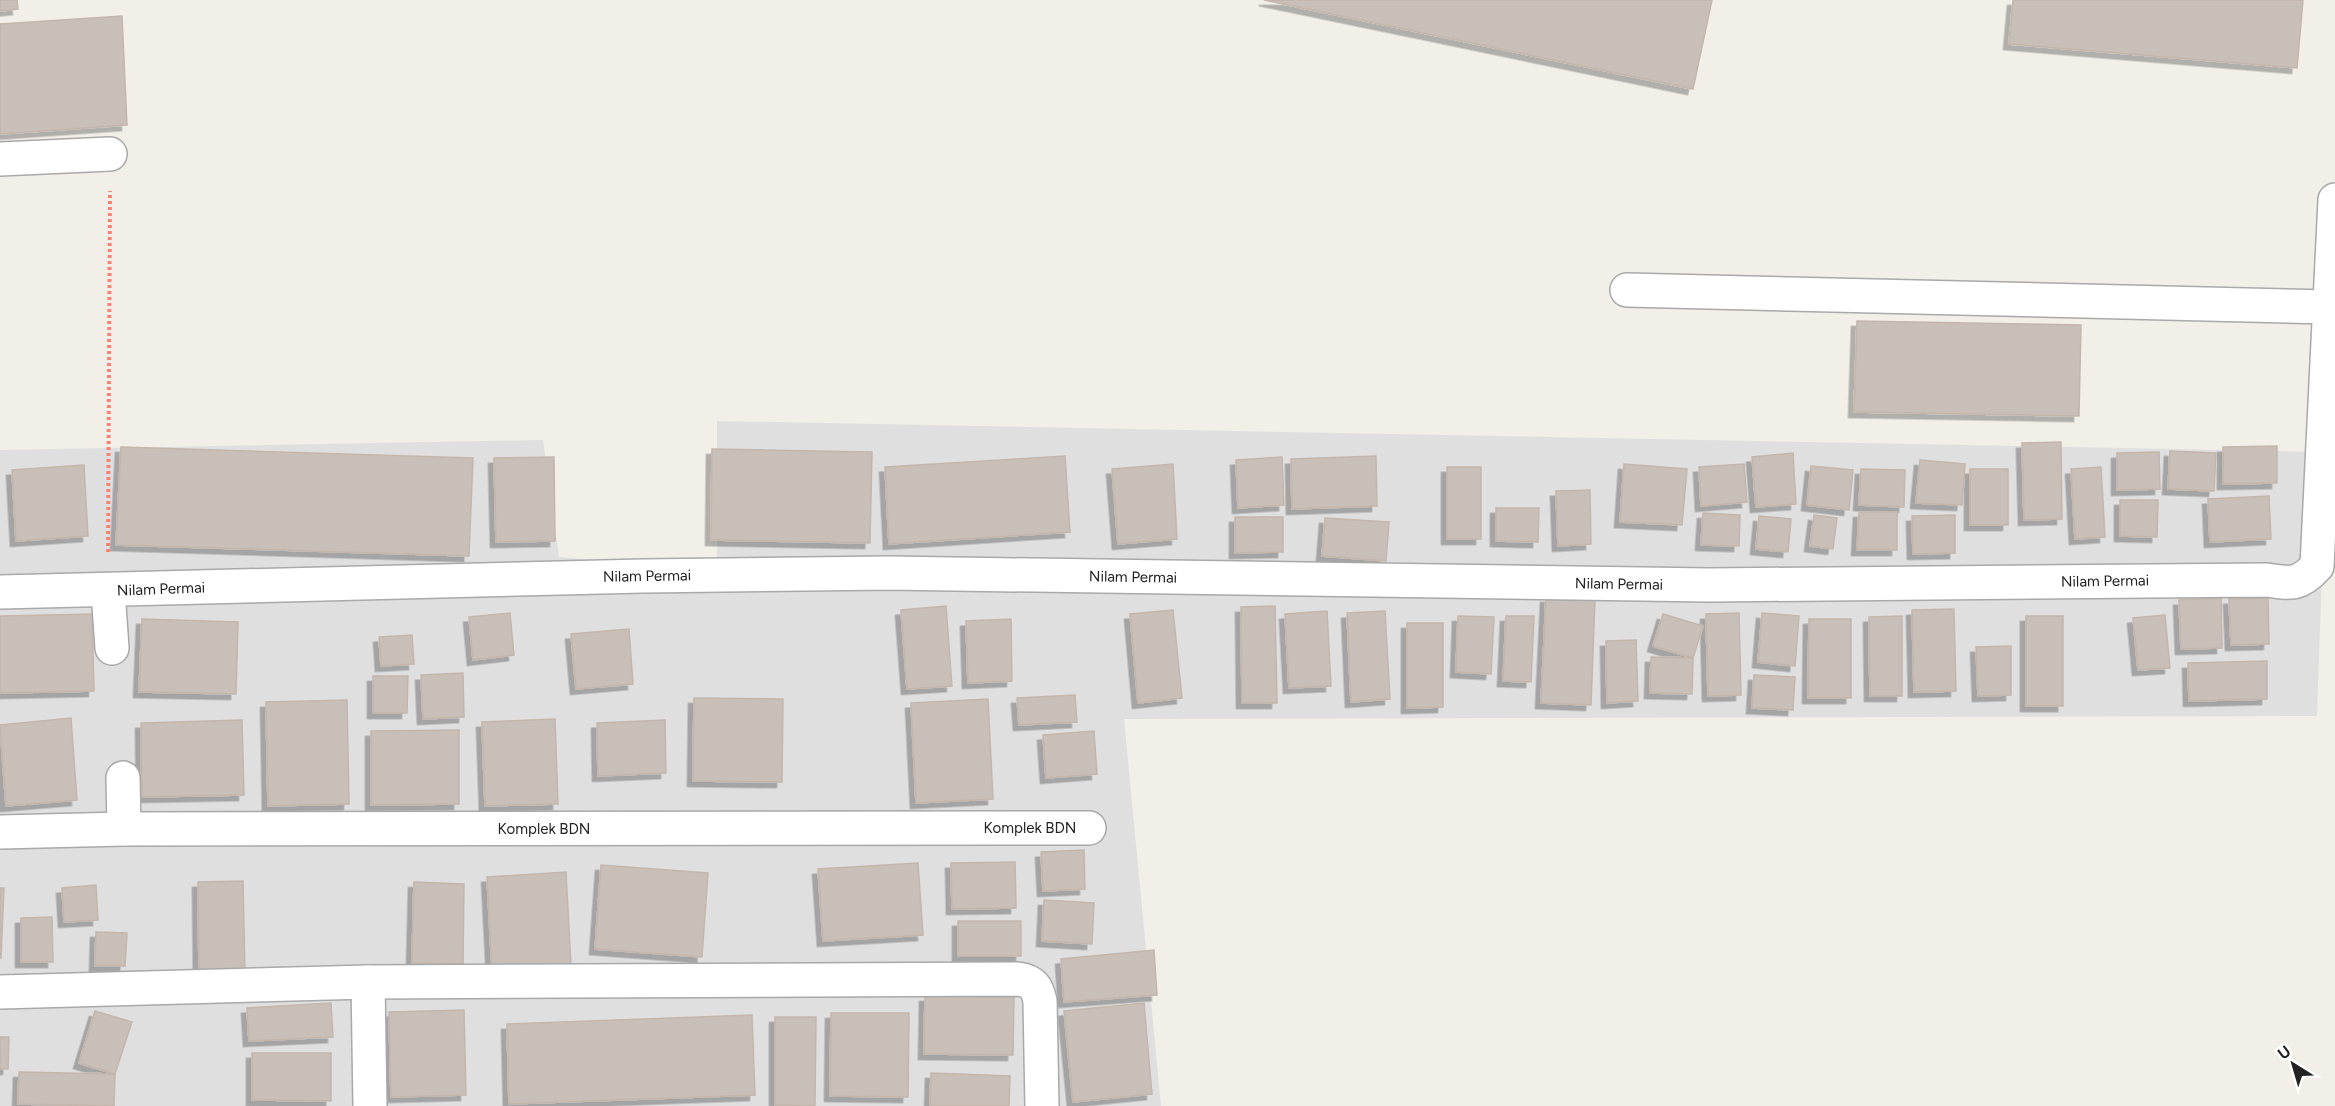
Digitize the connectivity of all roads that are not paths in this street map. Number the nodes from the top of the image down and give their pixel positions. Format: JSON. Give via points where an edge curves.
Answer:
{"nodes":[{"id":1,"x":110,"y":154,"type":"road end"},
{"id":2,"x":0,"y":159,"type":"edge"},
{"id":3,"x":2335,"y":200,"type":"edge"},
{"id":4,"x":1627,"y":290,"type":"dead end"},
{"id":5,"x":2329,"y":307,"type":"junction"},
{"id":6,"x":108,"y":591,"type":"junction"},
{"id":7,"x":0,"y":592,"type":"edge"},
{"id":8,"x":112,"y":648,"type":"dead end"},
{"id":9,"x":123,"y":778,"type":"dead end"},
{"id":10,"x":1089,"y":828,"type":"dead end"},
{"id":11,"x":124,"y":829,"type":"junction"},
{"id":12,"x":0,"y":832,"type":"edge"},
{"id":13,"x":368,"y":982,"type":"junction"},
{"id":14,"x":0,"y":992,"type":"edge"},
{"id":15,"x":370,"y":1106,"type":"edge"},
{"id":16,"x":1042,"y":1106,"type":"edge"}],
"edges":[{"from":1,"to":2,"type":"street"},
{"from":3,"to":5,"type":"street"},
{"from":4,"to":5,"type":"street"},
{"from":5,"to":6,"type":"street","name":"Nilam Permai","via":[[2317,566],[2307,577],[2290,584],[2266,580],[1709,585],[888,573]]},
{"from":6,"to":7,"type":"street","name":"Nilam Permai"},
{"from":6,"to":8,"type":"street"},
{"from":9,"to":11,"type":"street"},
{"from":10,"to":11,"type":"street","name":"Komplek BDN"},
{"from":11,"to":12,"type":"street","name":"Komplek BDN"},
{"from":13,"to":14,"type":"street"},
{"from":13,"to":15,"type":"street"},
{"from":13,"to":16,"type":"street","via":[[1030,981],[1037,988],[1040,1001]]}]}
